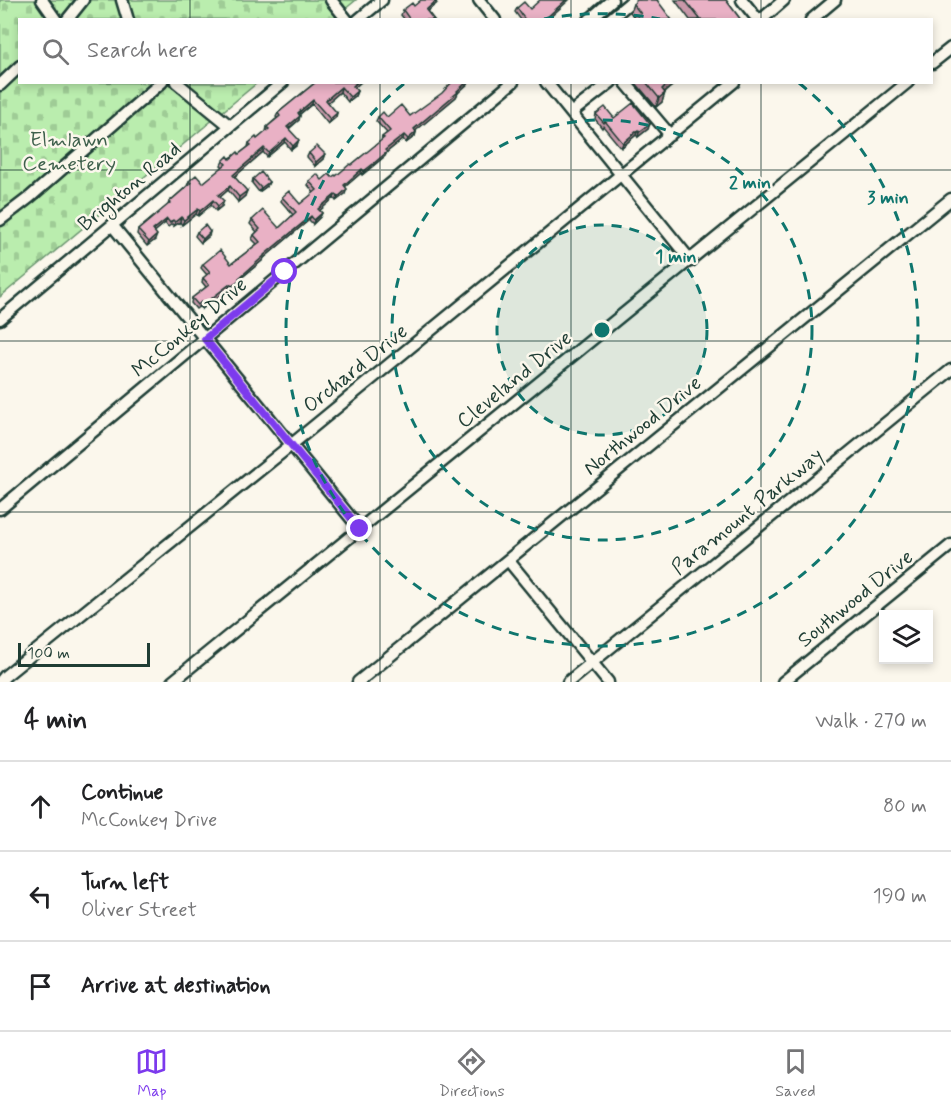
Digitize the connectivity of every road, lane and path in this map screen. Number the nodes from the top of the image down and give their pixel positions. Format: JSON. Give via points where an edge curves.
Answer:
{"nodes":[{"id":1,"x":42,"y":0,"type":"edge"},
{"id":2,"x":83,"y":0,"type":"edge"},
{"id":3,"x":122,"y":0,"type":"edge"},
{"id":4,"x":331,"y":0,"type":"edge"},
{"id":5,"x":381,"y":0,"type":"edge"},
{"id":6,"x":479,"y":0,"type":"edge"},
{"id":7,"x":612,"y":0,"type":"edge"},
{"id":8,"x":633,"y":0,"type":"edge"},
{"id":9,"x":742,"y":0,"type":"edge"},
{"id":10,"x":784,"y":0,"type":"edge"},
{"id":11,"x":835,"y":0,"type":"edge"},
{"id":12,"x":55,"y":18,"type":"edge"},
{"id":13,"x":69,"y":18,"type":"edge"},
{"id":14,"x":128,"y":18,"type":"edge"},
{"id":15,"x":345,"y":18,"type":"edge"},
{"id":16,"x":360,"y":18,"type":"edge"},
{"id":17,"x":493,"y":18,"type":"edge"},
{"id":18,"x":591,"y":18,"type":"edge"},
{"id":19,"x":611,"y":18,"type":"edge"},
{"id":20,"x":757,"y":18,"type":"edge"},
{"id":21,"x":762,"y":18,"type":"edge"},
{"id":22,"x":813,"y":18,"type":"edge"},
{"id":23,"x":951,"y":48,"type":"edge"},
{"id":24,"x":933,"y":62,"type":"edge"},
{"id":25,"x":18,"y":68,"type":"edge"},
{"id":26,"x":160,"y":84,"type":"edge"},
{"id":27,"x":178,"y":84,"type":"edge"},
{"id":28,"x":281,"y":84,"type":"edge"},
{"id":29,"x":511,"y":84,"type":"edge"},
{"id":30,"x":548,"y":84,"type":"edge"},
{"id":31,"x":608,"y":84,"type":"edge"},
{"id":32,"x":627,"y":84,"type":"edge"},
{"id":33,"x":732,"y":84,"type":"edge"},
{"id":34,"x":906,"y":84,"type":"edge"},
{"id":35,"x":0,"y":85,"type":"edge"},
{"id":36,"x":571,"y":113,"type":"junction"},
{"id":37,"x":230,"y":126,"type":"junction"},
{"id":38,"x":670,"y":135,"type":"junction"},
{"id":39,"x":621,"y":175,"type":"junction"},
{"id":40,"x":951,"y":199,"type":"edge"},
{"id":41,"x":0,"y":220,"type":"edge"},
{"id":42,"x":112,"y":225,"type":"junction"},
{"id":43,"x":691,"y":261,"type":"junction"},
{"id":44,"x":0,"y":319,"type":"edge"},
{"id":45,"x":205,"y":339,"type":"junction"},
{"id":46,"x":951,"y":370,"type":"edge"},
{"id":47,"x":291,"y":445,"type":"junction"},
{"id":48,"x":0,"y":508,"type":"edge"},
{"id":49,"x":360,"y":529,"type":"junction"},
{"id":50,"x":951,"y":545,"type":"edge"},
{"id":51,"x":508,"y":560,"type":"junction"},
{"id":52,"x":592,"y":663,"type":"junction"},
{"id":53,"x":0,"y":682,"type":"edge"},
{"id":54,"x":172,"y":682,"type":"edge"},
{"id":55,"x":358,"y":682,"type":"edge"},
{"id":56,"x":568,"y":682,"type":"edge"},
{"id":57,"x":608,"y":682,"type":"edge"},
{"id":58,"x":783,"y":682,"type":"edge"}],
"edges":[{"from":1,"to":12,"type":"street"},
{"from":2,"to":13,"type":"street"},
{"from":3,"to":14,"type":"street"},
{"from":4,"to":15,"type":"street"},
{"from":5,"to":16,"type":"street"},
{"from":6,"to":17,"type":"street"},
{"from":7,"to":18,"type":"street"},
{"from":8,"to":19,"type":"street"},
{"from":9,"to":20,"type":"street"},
{"from":10,"to":21,"type":"street"},
{"from":11,"to":22,"type":"street"},
{"from":23,"to":24,"type":"street"},
{"from":25,"to":35,"type":"street"},
{"from":26,"to":41,"type":"street"},
{"from":27,"to":37,"type":"street"},
{"from":28,"to":37,"type":"street","name":"Brighton Road"},
{"from":29,"to":45,"type":"street","name":"McConkey Drive"},
{"from":30,"to":36,"type":"street"},
{"from":31,"to":36,"type":"street"},
{"from":32,"to":38,"type":"street"},
{"from":33,"to":38,"type":"street","name":"Orchard Drive"},
{"from":34,"to":43,"type":"street","name":"Cleveland Drive"},
{"from":36,"to":39,"type":"street"},
{"from":37,"to":42,"type":"street","name":"Brighton Road"},
{"from":38,"to":39,"type":"street","name":"Orchard Drive"},
{"from":39,"to":43,"type":"street"},
{"from":39,"to":47,"type":"street","name":"Orchard Drive"},
{"from":40,"to":51,"type":"street","name":"Northwood Drive"},
{"from":42,"to":44,"type":"street","name":"Brighton Road"},
{"from":42,"to":45,"type":"street"},
{"from":43,"to":49,"type":"street","name":"Cleveland Drive"},
{"from":45,"to":47,"type":"street"},
{"from":45,"to":48,"type":"street","name":"McConkey Drive"},
{"from":46,"to":52,"type":"street","name":"Paramount Parkway"},
{"from":47,"to":49,"type":"street"},
{"from":47,"to":53,"type":"street","name":"Orchard Drive"},
{"from":49,"to":54,"type":"street","name":"Cleveland Drive"},
{"from":50,"to":58,"type":"street","name":"Southwood Drive"},
{"from":51,"to":52,"type":"street"},
{"from":51,"to":55,"type":"street","name":"Northwood Drive"},
{"from":52,"to":56,"type":"street","name":"Paramount Parkway"},
{"from":52,"to":57,"type":"street"}]}
